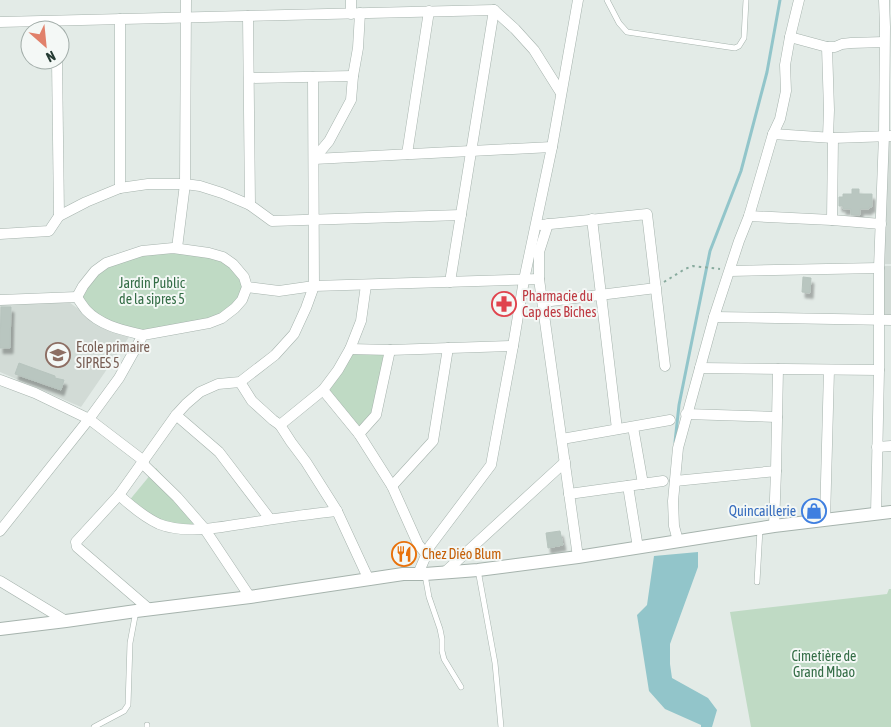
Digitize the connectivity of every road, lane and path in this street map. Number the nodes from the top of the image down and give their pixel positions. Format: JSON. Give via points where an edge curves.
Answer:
{"nodes":[{"id":1,"x":186,"y":0,"type":"edge"},
{"id":2,"x":351,"y":0,"type":"edge"},
{"id":3,"x":578,"y":0,"type":"edge"},
{"id":4,"x":607,"y":0,"type":"edge"},
{"id":5,"x":746,"y":0,"type":"edge"},
{"id":6,"x":799,"y":0,"type":"edge"},
{"id":7,"x":884,"y":0,"type":"edge"},
{"id":8,"x":494,"y":10,"type":"junction"},
{"id":9,"x":429,"y":11,"type":"junction"},
{"id":10,"x":355,"y":14,"type":"junction"},
{"id":11,"x":248,"y":16,"type":"junction"},
{"id":12,"x":186,"y":17,"type":"junction"},
{"id":13,"x":120,"y":19,"type":"junction"},
{"id":14,"x":0,"y":22,"type":"edge"},
{"id":15,"x":20,"y":23,"type":"edge"},
{"id":16,"x":70,"y":24,"type":"edge"},
{"id":17,"x":888,"y":26,"type":"edge"},
{"id":18,"x":790,"y":37,"type":"junction"},
{"id":19,"x":884,"y":42,"type":"junction"},
{"id":20,"x":827,"y":47,"type":"junction"},
{"id":21,"x":57,"y":70,"type":"edge"},
{"id":22,"x":353,"y":76,"type":"junction"},
{"id":23,"x":313,"y":77,"type":"junction"},
{"id":24,"x":249,"y":78,"type":"junction"},
{"id":25,"x":562,"y":93,"type":"junction"},
{"id":26,"x":773,"y":134,"type":"junction"},
{"id":27,"x":887,"y":136,"type":"edge"},
{"id":28,"x":831,"y":137,"type":"junction"},
{"id":29,"x":552,"y":148,"type":"junction"},
{"id":30,"x":471,"y":151,"type":"junction"},
{"id":31,"x":407,"y":154,"type":"junction"},
{"id":32,"x":314,"y":159,"type":"junction"},
{"id":33,"x":186,"y":184,"type":"junction"},
{"id":34,"x":120,"y":188,"type":"junction"},
{"id":35,"x":250,"y":205,"type":"junction"},
{"id":36,"x":461,"y":215,"type":"junction"},
{"id":37,"x":59,"y":216,"type":"junction"},
{"id":38,"x":749,"y":216,"type":"junction"},
{"id":39,"x":314,"y":220,"type":"junction"},
{"id":40,"x":592,"y":220,"type":"junction"},
{"id":41,"x":832,"y":220,"type":"junction"},
{"id":42,"x":548,"y":224,"type":"junction"},
{"id":43,"x":881,"y":224,"type":"junction"},
{"id":44,"x":536,"y":225,"type":"junction"},
{"id":45,"x":0,"y":234,"type":"edge"},
{"id":46,"x":177,"y":248,"type":"junction"},
{"id":47,"x":713,"y":268,"type":"dead end"},
{"id":48,"x":879,"y":268,"type":"junction"},
{"id":49,"x":730,"y":271,"type":"junction"},
{"id":50,"x":524,"y":280,"type":"junction"},
{"id":51,"x":539,"y":280,"type":"junction"},
{"id":52,"x":450,"y":282,"type":"junction"},
{"id":53,"x":366,"y":285,"type":"junction"},
{"id":54,"x":314,"y":286,"type":"junction"},
{"id":55,"x":247,"y":287,"type":"junction"},
{"id":56,"x":656,"y":288,"type":"junction"},
{"id":57,"x":601,"y":294,"type":"junction"},
{"id":58,"x":77,"y":298,"type":"junction"},
{"id":59,"x":0,"y":300,"type":"edge"},
{"id":60,"x":542,"y":302,"type":"junction"},
{"id":61,"x":714,"y":317,"type":"junction"},
{"id":62,"x":878,"y":320,"type":"junction"},
{"id":63,"x":891,"y":320,"type":"edge"},
{"id":64,"x":143,"y":336,"type":"junction"},
{"id":65,"x":513,"y":346,"type":"junction"},
{"id":66,"x":448,"y":348,"type":"junction"},
{"id":67,"x":350,"y":349,"type":"junction"},
{"id":68,"x":390,"y":350,"type":"junction"},
{"id":69,"x":665,"y":366,"type":"dead end"},
{"id":70,"x":700,"y":368,"type":"junction"},
{"id":71,"x":778,"y":369,"type":"junction"},
{"id":72,"x":829,"y":370,"type":"junction"},
{"id":73,"x":879,"y":370,"type":"junction"},
{"id":74,"x":0,"y":380,"type":"edge"},
{"id":75,"x":240,"y":382,"type":"junction"},
{"id":76,"x":323,"y":390,"type":"junction"},
{"id":77,"x":686,"y":414,"type":"junction"},
{"id":78,"x":176,"y":415,"type":"junction"},
{"id":79,"x":777,"y":417,"type":"junction"},
{"id":80,"x":89,"y":420,"type":"junction"},
{"id":81,"x":670,"y":420,"type":"dead end"},
{"id":82,"x":280,"y":425,"type":"junction"},
{"id":83,"x":633,"y":426,"type":"junction"},
{"id":84,"x":617,"y":429,"type":"junction"},
{"id":85,"x":359,"y":434,"type":"junction"},
{"id":86,"x":562,"y":439,"type":"junction"},
{"id":87,"x":891,"y":446,"type":"edge"},
{"id":88,"x":877,"y":447,"type":"junction"},
{"id":89,"x":143,"y":462,"type":"junction"},
{"id":90,"x":565,"y":462,"type":"junction"},
{"id":91,"x":776,"y":471,"type":"junction"},
{"id":92,"x":663,"y":481,"type":"dead end"},
{"id":93,"x":675,"y":481,"type":"junction"},
{"id":94,"x":643,"y":484,"type":"junction"},
{"id":95,"x":392,"y":486,"type":"junction"},
{"id":96,"x":628,"y":486,"type":"junction"},
{"id":97,"x":569,"y":494,"type":"junction"},
{"id":98,"x":119,"y":495,"type":"junction"},
{"id":99,"x":337,"y":511,"type":"junction"},
{"id":100,"x":891,"y":512,"type":"edge"},
{"id":101,"x":876,"y":514,"type":"junction"},
{"id":102,"x":270,"y":519,"type":"junction"},
{"id":103,"x":825,"y":520,"type":"junction"},
{"id":104,"x":774,"y":526,"type":"junction"},
{"id":105,"x":204,"y":528,"type":"junction"},
{"id":106,"x":760,"y":528,"type":"junction"},
{"id":107,"x":0,"y":531,"type":"edge"},
{"id":108,"x":678,"y":541,"type":"junction"},
{"id":109,"x":638,"y":548,"type":"junction"},
{"id":110,"x":426,"y":554,"type":"junction"},
{"id":111,"x":578,"y":557,"type":"junction"},
{"id":112,"x":478,"y":570,"type":"junction"},
{"id":113,"x":446,"y":572,"type":"junction"},
{"id":114,"x":421,"y":574,"type":"junction"},
{"id":115,"x":370,"y":580,"type":"junction"},
{"id":116,"x":0,"y":581,"type":"edge"},
{"id":117,"x":757,"y":582,"type":"dead end"},
{"id":118,"x":250,"y":597,"type":"junction"},
{"id":119,"x":149,"y":609,"type":"junction"},
{"id":120,"x":136,"y":610,"type":"junction"},
{"id":121,"x":66,"y":621,"type":"junction"},
{"id":122,"x":0,"y":629,"type":"edge"},
{"id":123,"x":461,"y":687,"type":"dead end"},
{"id":124,"x":94,"y":727,"type":"edge"},
{"id":125,"x":501,"y":727,"type":"edge"}],
"edges":[{"from":1,"to":12,"type":"street"},
{"from":2,"to":10,"type":"street"},
{"from":3,"to":25,"type":"street"},
{"from":4,"to":5,"type":"lane","via":[[627,32],[735,48],[744,38]]},
{"from":6,"to":18,"type":"street"},
{"from":7,"to":17,"type":"street"},
{"from":8,"to":9,"type":"street"},
{"from":8,"to":25,"type":"street","via":[[534,50]]},
{"from":8,"to":30,"type":"street"},
{"from":9,"to":10,"type":"street"},
{"from":9,"to":31,"type":"street"},
{"from":10,"to":11,"type":"street"},
{"from":10,"to":22,"type":"street","via":[[358,48]]},
{"from":11,"to":12,"type":"street"},
{"from":11,"to":24,"type":"street"},
{"from":12,"to":13,"type":"street"},
{"from":12,"to":33,"type":"street"},
{"from":13,"to":16,"type":"street"},
{"from":13,"to":34,"type":"street"},
{"from":14,"to":15,"type":"street"},
{"from":17,"to":19,"type":"street"},
{"from":18,"to":20,"type":"street"},
{"from":18,"to":26,"type":"street","via":[[785,65],[786,91]]},
{"from":19,"to":20,"type":"street","via":[[851,42]]},
{"from":19,"to":27,"type":"street"},
{"from":20,"to":28,"type":"street"},
{"from":21,"to":37,"type":"street"},
{"from":22,"to":23,"type":"street"},
{"from":22,"to":32,"type":"street","via":[[351,100],[329,141]]},
{"from":23,"to":24,"type":"street"},
{"from":23,"to":32,"type":"street"},
{"from":24,"to":35,"type":"street"},
{"from":25,"to":29,"type":"street"},
{"from":26,"to":28,"type":"street"},
{"from":26,"to":38,"type":"street"},
{"from":27,"to":28,"type":"street"},
{"from":27,"to":43,"type":"street"},
{"from":28,"to":41,"type":"street"},
{"from":29,"to":30,"type":"street"},
{"from":29,"to":44,"type":"street"},
{"from":30,"to":31,"type":"street"},
{"from":30,"to":36,"type":"street"},
{"from":31,"to":32,"type":"street"},
{"from":32,"to":39,"type":"street"},
{"from":33,"to":34,"type":"street"},
{"from":33,"to":35,"type":"street","via":[[222,193]]},
{"from":33,"to":46,"type":"street"},
{"from":34,"to":37,"type":"street"},
{"from":35,"to":39,"type":"street","via":[[272,221]]},
{"from":36,"to":39,"type":"street"},
{"from":36,"to":52,"type":"street"},
{"from":37,"to":45,"type":"street","via":[[49,231]]},
{"from":38,"to":41,"type":"street"},
{"from":38,"to":49,"type":"street"},
{"from":39,"to":54,"type":"street"},
{"from":40,"to":42,"type":"street"},
{"from":40,"to":56,"type":"street","via":[[647,214]]},
{"from":40,"to":57,"type":"street"},
{"from":41,"to":43,"type":"street"},
{"from":42,"to":44,"type":"street"},
{"from":42,"to":51,"type":"street","via":[[539,252]]},
{"from":43,"to":48,"type":"street"},
{"from":44,"to":50,"type":"street"},
{"from":46,"to":55,"type":"street","via":[[223,257],[244,276]]},
{"from":46,"to":58,"type":"street","via":[[142,251],[106,263],[95,271]]},
{"from":47,"to":56,"type":"path","via":[[693,266]]},
{"from":48,"to":49,"type":"street"},
{"from":48,"to":62,"type":"street"},
{"from":49,"to":61,"type":"street"},
{"from":50,"to":51,"type":"street"},
{"from":50,"to":52,"type":"street"},
{"from":50,"to":65,"type":"street"},
{"from":51,"to":60,"type":"street"},
{"from":52,"to":53,"type":"street"},
{"from":53,"to":54,"type":"street"},
{"from":53,"to":67,"type":"street","via":[[361,321]]},
{"from":54,"to":55,"type":"street","via":[[279,291]]},
{"from":54,"to":75,"type":"street","via":[[294,334],[275,355]]},
{"from":55,"to":64,"type":"street","via":[[242,300],[222,318]]},
{"from":56,"to":57,"type":"street"},
{"from":56,"to":69,"type":"street"},
{"from":57,"to":60,"type":"street"},
{"from":57,"to":84,"type":"street"},
{"from":58,"to":59,"type":"street"},
{"from":58,"to":64,"type":"street","via":[[100,322]]},
{"from":60,"to":86,"type":"street"},
{"from":61,"to":62,"type":"street"},
{"from":61,"to":70,"type":"street"},
{"from":62,"to":63,"type":"street"},
{"from":62,"to":73,"type":"street"},
{"from":64,"to":80,"type":"street","via":[[119,378]]},
{"from":65,"to":66,"type":"street"},
{"from":65,"to":110,"type":"street","via":[[491,465]]},
{"from":66,"to":68,"type":"street"},
{"from":66,"to":95,"type":"street","via":[[433,441]]},
{"from":67,"to":68,"type":"street"},
{"from":67,"to":76,"type":"street"},
{"from":68,"to":85,"type":"street","via":[[376,415]]},
{"from":70,"to":71,"type":"street"},
{"from":70,"to":77,"type":"street"},
{"from":71,"to":72,"type":"street"},
{"from":71,"to":79,"type":"street"},
{"from":72,"to":73,"type":"street"},
{"from":72,"to":103,"type":"street"},
{"from":73,"to":88,"type":"street"},
{"from":74,"to":80,"type":"street","via":[[36,393]]},
{"from":75,"to":78,"type":"street","via":[[218,384],[200,392]]},
{"from":75,"to":82,"type":"street","via":[[252,401]]},
{"from":76,"to":82,"type":"street"},
{"from":76,"to":85,"type":"street"},
{"from":77,"to":79,"type":"street"},
{"from":77,"to":93,"type":"street"},
{"from":78,"to":89,"type":"street"},
{"from":78,"to":102,"type":"street","via":[[219,452]]},
{"from":79,"to":91,"type":"street"},
{"from":80,"to":89,"type":"street"},
{"from":80,"to":107,"type":"street"},
{"from":81,"to":83,"type":"street"},
{"from":82,"to":99,"type":"street"},
{"from":83,"to":84,"type":"street"},
{"from":83,"to":94,"type":"street"},
{"from":84,"to":86,"type":"street"},
{"from":85,"to":95,"type":"street"},
{"from":86,"to":90,"type":"street"},
{"from":87,"to":88,"type":"street"},
{"from":88,"to":101,"type":"street"},
{"from":89,"to":98,"type":"street"},
{"from":89,"to":105,"type":"street"},
{"from":90,"to":97,"type":"street"},
{"from":90,"to":113,"type":"street"},
{"from":91,"to":93,"type":"street"},
{"from":91,"to":104,"type":"street"},
{"from":92,"to":94,"type":"street"},
{"from":93,"to":108,"type":"street","via":[[674,526]]},
{"from":94,"to":96,"type":"street"},
{"from":95,"to":110,"type":"street","via":[[418,544]]},
{"from":96,"to":97,"type":"street"},
{"from":96,"to":109,"type":"street"},
{"from":97,"to":111,"type":"street"},
{"from":98,"to":105,"type":"street","via":[[161,524],[182,529]]},
{"from":98,"to":119,"type":"street","via":[[76,545]]},
{"from":99,"to":102,"type":"street"},
{"from":99,"to":115,"type":"street"},
{"from":100,"to":101,"type":"street"},
{"from":101,"to":103,"type":"street"},
{"from":102,"to":105,"type":"street"},
{"from":103,"to":104,"type":"street"},
{"from":104,"to":106,"type":"street"},
{"from":105,"to":118,"type":"street"},
{"from":106,"to":108,"type":"street"},
{"from":106,"to":117,"type":"lane"},
{"from":108,"to":109,"type":"street"},
{"from":109,"to":111,"type":"street"},
{"from":110,"to":114,"type":"street"},
{"from":111,"to":112,"type":"street"},
{"from":112,"to":113,"type":"street"},
{"from":112,"to":125,"type":"lane","via":[[495,663]]},
{"from":113,"to":114,"type":"street"},
{"from":114,"to":115,"type":"street"},
{"from":114,"to":123,"type":"lane","via":[[440,629],[444,659]]},
{"from":115,"to":118,"type":"street"},
{"from":116,"to":121,"type":"street"},
{"from":118,"to":119,"type":"street"},
{"from":119,"to":120,"type":"street"},
{"from":120,"to":121,"type":"street"},
{"from":120,"to":124,"type":"lane","via":[[130,643],[128,705],[124,711]]},
{"from":121,"to":122,"type":"street"}]}
